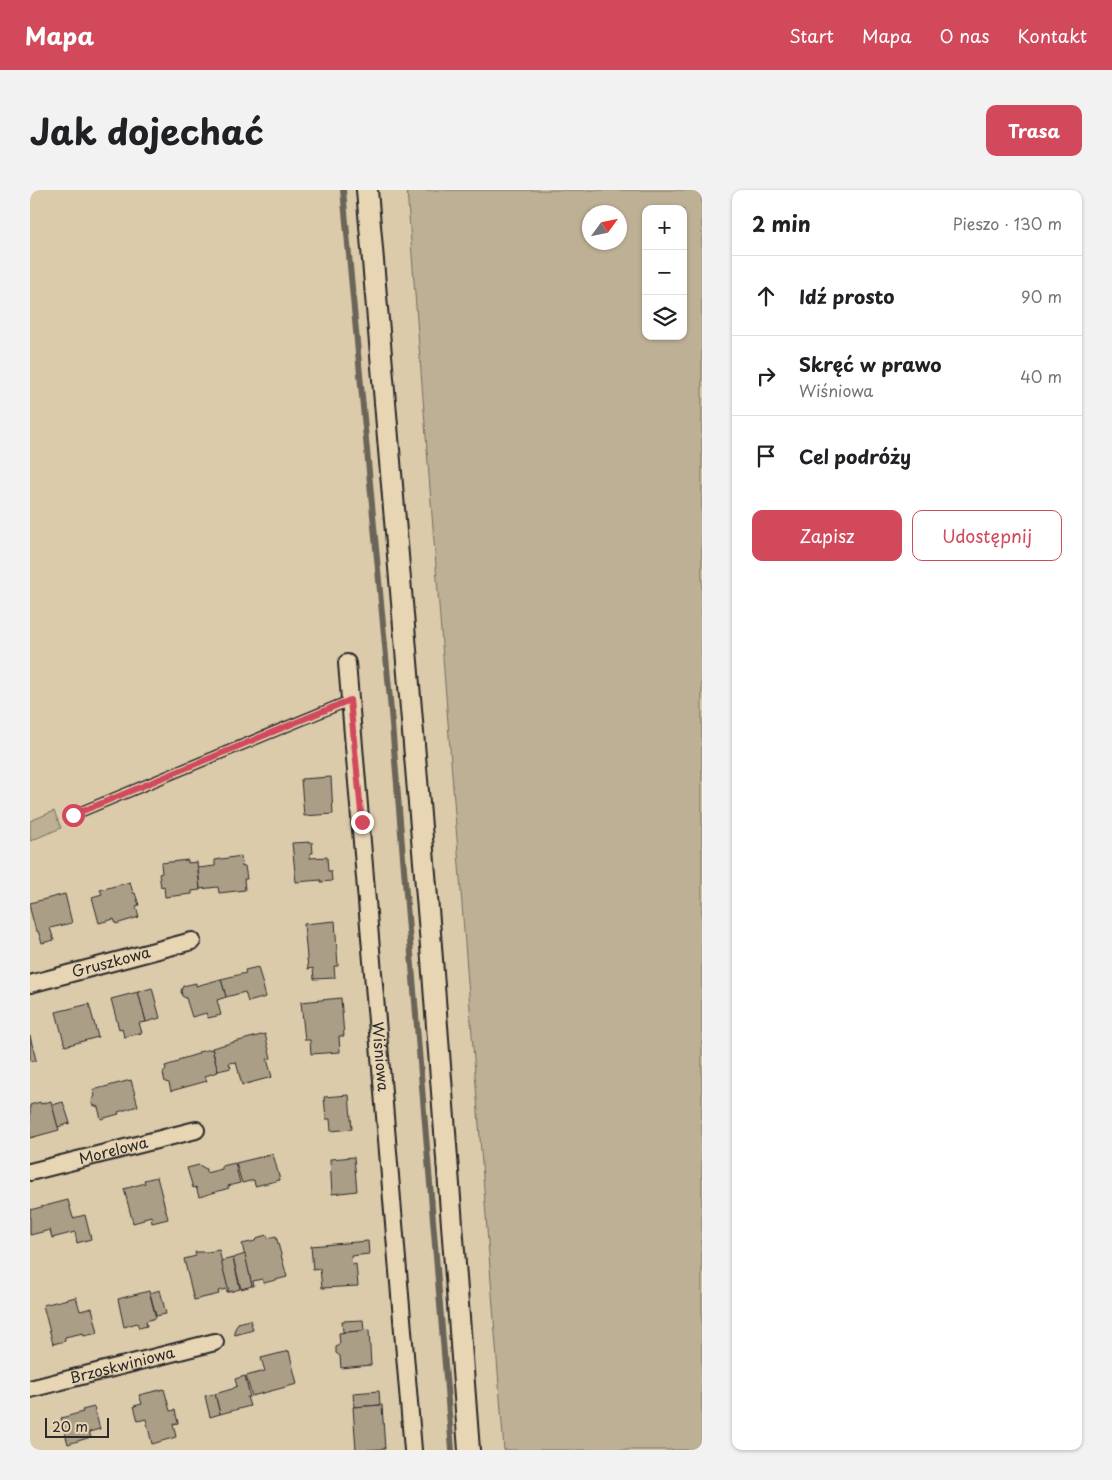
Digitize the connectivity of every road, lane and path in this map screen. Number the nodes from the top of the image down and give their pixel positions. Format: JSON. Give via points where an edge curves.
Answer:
{"nodes":[{"id":1,"x":367,"y":190,"type":"edge"},
{"id":2,"x":348,"y":664,"type":"dead end"},
{"id":3,"x":350,"y":700,"type":"junction"},
{"id":4,"x":73,"y":815,"type":"dead end"},
{"id":5,"x":192,"y":941,"type":"dead end"},
{"id":6,"x":30,"y":984,"type":"edge"},
{"id":7,"x":196,"y":1130,"type":"dead end"},
{"id":8,"x":30,"y":1172,"type":"edge"},
{"id":9,"x":215,"y":1342,"type":"dead end"},
{"id":10,"x":30,"y":1389,"type":"edge"},
{"id":11,"x":413,"y":1450,"type":"edge"},
{"id":12,"x":469,"y":1450,"type":"edge"}],
"edges":[{"from":1,"to":12,"type":"street","via":[[430,933]]},
{"from":2,"to":3,"type":"street","name":"Wiśniowa"},
{"from":3,"to":4,"type":"lane"},
{"from":3,"to":11,"type":"street","name":"Wiśniowa"},
{"from":5,"to":6,"type":"street","name":"Gruszkowa"},
{"from":7,"to":8,"type":"street","name":"Morelowa"},
{"from":9,"to":10,"type":"street","name":"Brzoskwiniowa"}]}
